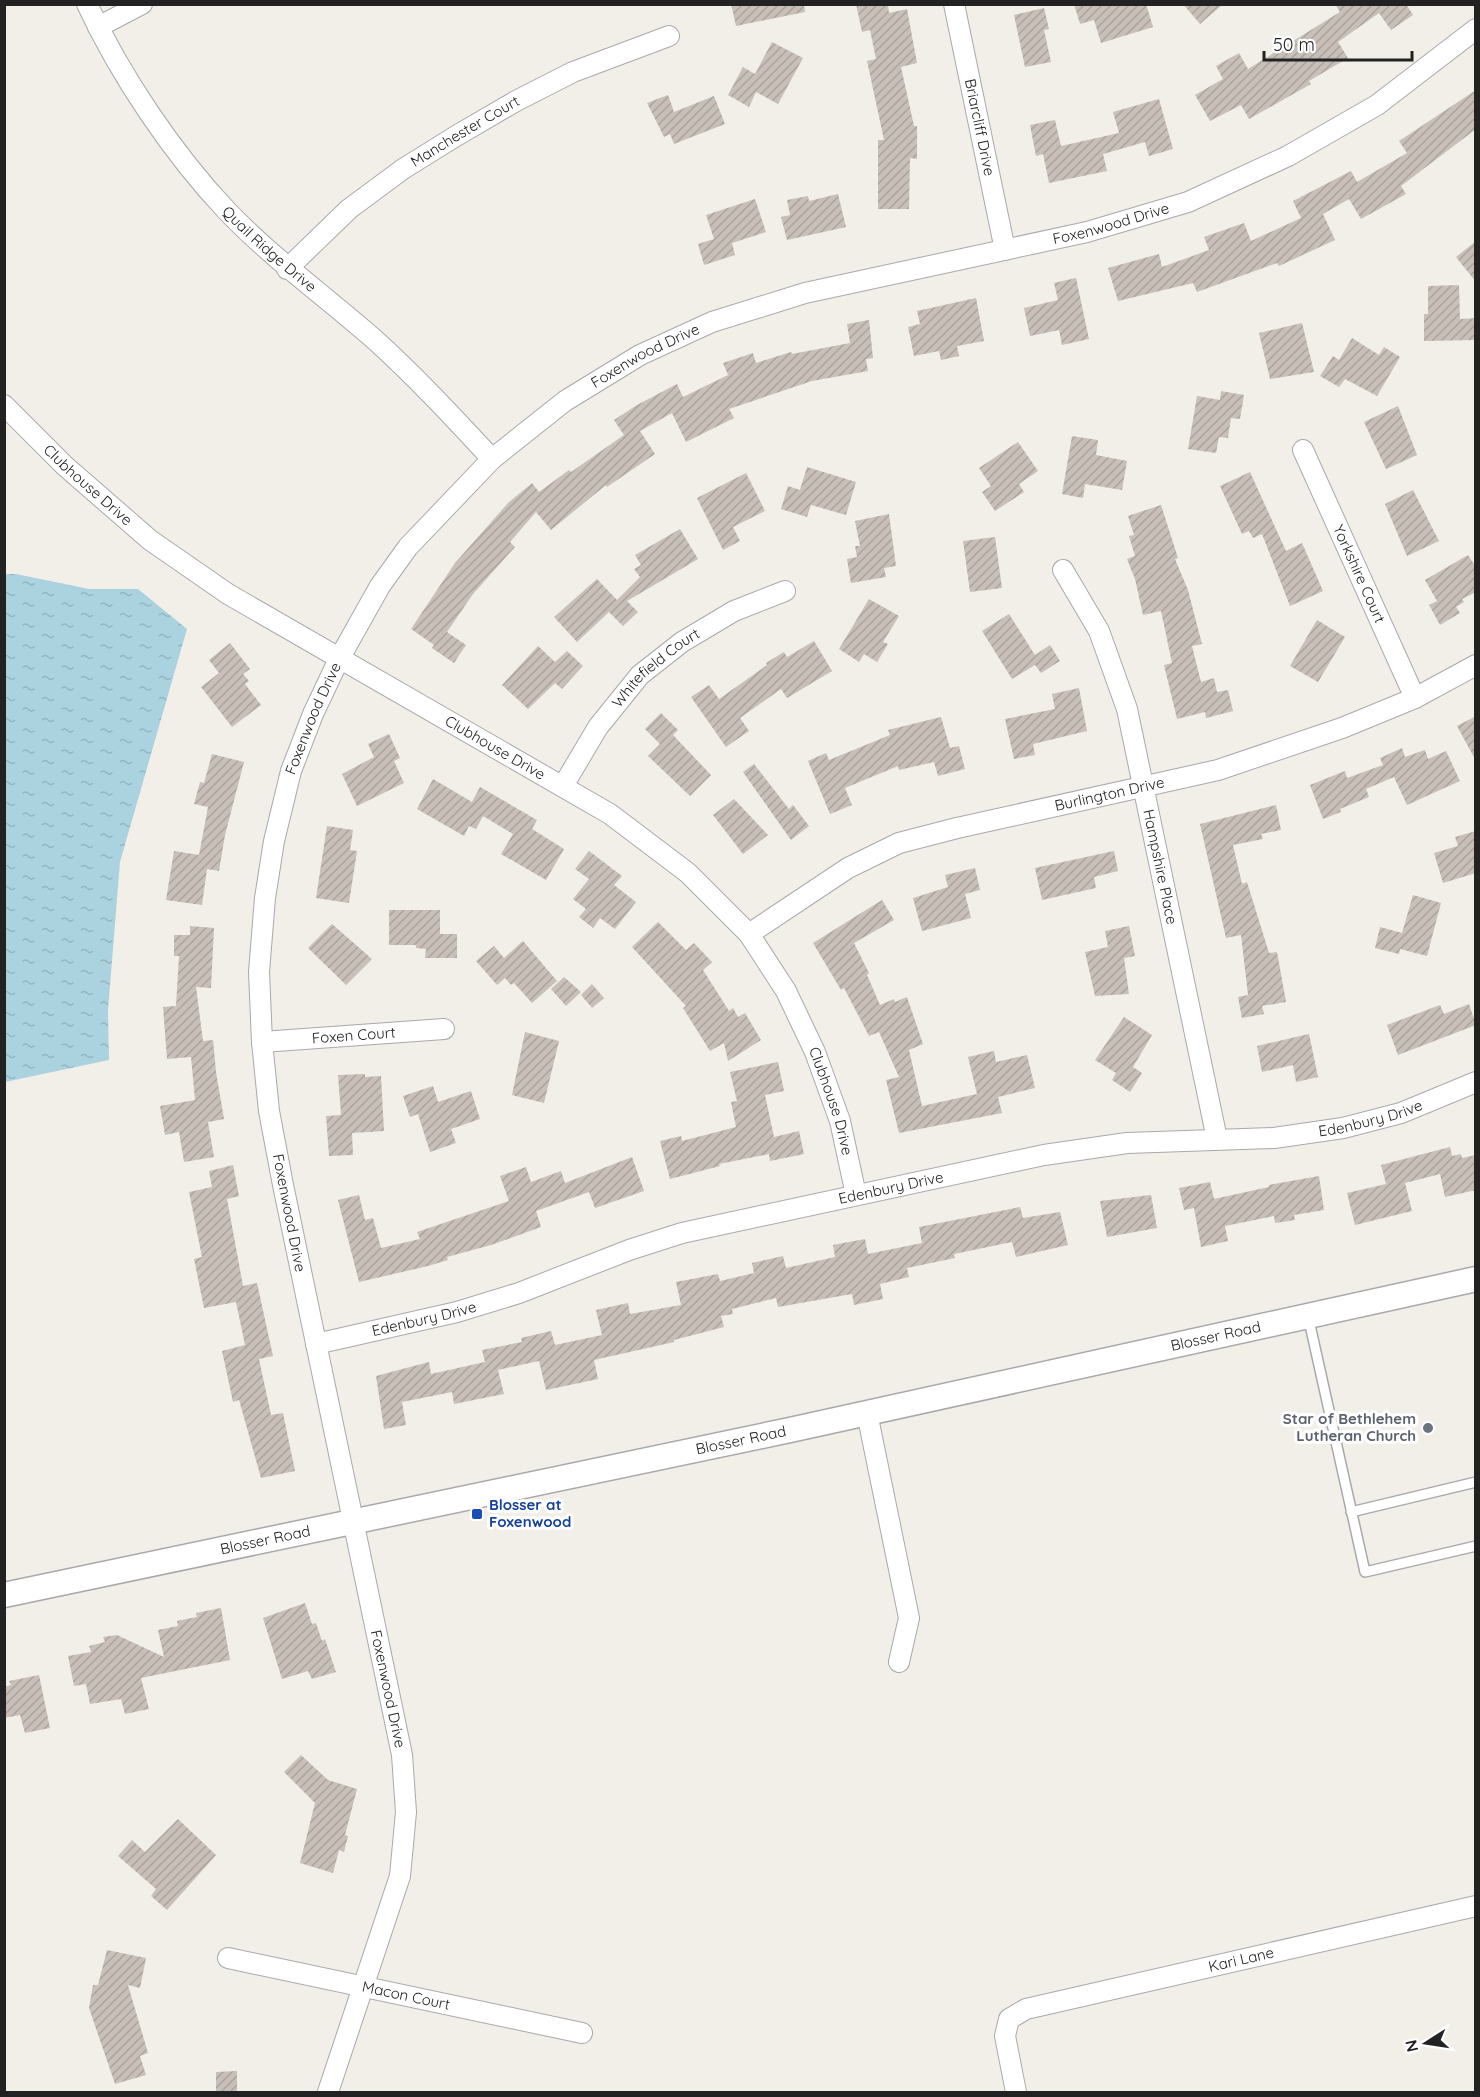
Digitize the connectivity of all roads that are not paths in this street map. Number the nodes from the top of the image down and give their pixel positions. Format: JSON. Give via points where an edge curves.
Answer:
{"nodes":[{"id":1,"x":87,"y":4,"type":"edge"},
{"id":2,"x":142,"y":4,"type":"edge"},
{"id":3,"x":954,"y":4,"type":"edge"},
{"id":4,"x":98,"y":27,"type":"junction"},
{"id":5,"x":1476,"y":29,"type":"edge"},
{"id":6,"x":669,"y":36,"type":"dead end"},
{"id":7,"x":1005,"y":250,"type":"junction"},
{"id":8,"x":287,"y":269,"type":"junction"},
{"id":9,"x":4,"y":405,"type":"edge"},
{"id":10,"x":1303,"y":450,"type":"dead end"},
{"id":11,"x":492,"y":459,"type":"junction"},
{"id":12,"x":1063,"y":570,"type":"dead end"},
{"id":13,"x":785,"y":591,"type":"dead end"},
{"id":14,"x":339,"y":659,"type":"junction"},
{"id":15,"x":1476,"y":665,"type":"edge"},
{"id":16,"x":1415,"y":698,"type":"junction"},
{"id":17,"x":563,"y":786,"type":"junction"},
{"id":18,"x":1144,"y":787,"type":"junction"},
{"id":19,"x":749,"y":934,"type":"junction"},
{"id":20,"x":444,"y":1029,"type":"dead end"},
{"id":21,"x":262,"y":1042,"type":"junction"},
{"id":22,"x":1476,"y":1082,"type":"edge"},
{"id":23,"x":1217,"y":1139,"type":"junction"},
{"id":24,"x":856,"y":1195,"type":"junction"},
{"id":25,"x":1476,"y":1279,"type":"edge"},
{"id":26,"x":1308,"y":1316,"type":"junction"},
{"id":27,"x":316,"y":1344,"type":"junction"},
{"id":28,"x":867,"y":1413,"type":"junction"},
{"id":29,"x":1476,"y":1482,"type":"edge"},
{"id":30,"x":1351,"y":1512,"type":"junction"},
{"id":31,"x":353,"y":1522,"type":"junction"},
{"id":32,"x":1476,"y":1546,"type":"edge"},
{"id":33,"x":4,"y":1595,"type":"edge"},
{"id":34,"x":899,"y":1662,"type":"dead end"},
{"id":35,"x":1476,"y":1906,"type":"edge"},
{"id":36,"x":228,"y":1958,"type":"dead end"},
{"id":37,"x":363,"y":1987,"type":"junction"},
{"id":38,"x":582,"y":2034,"type":"dead end"},
{"id":39,"x":328,"y":2092,"type":"edge"},
{"id":40,"x":1016,"y":2092,"type":"edge"}],
"edges":[{"from":1,"to":4,"type":"street","name":"Quail Ridge Drive"},
{"from":2,"to":4,"type":"street"},
{"from":3,"to":7,"type":"street","name":"Briarcliff Drive"},
{"from":4,"to":8,"type":"street","name":"Quail Ridge Drive","via":[[181,156],[226,210]]},
{"from":5,"to":7,"type":"street","name":"Foxenwood Drive","via":[[1377,105],[1278,161],[1188,202],[1087,232]]},
{"from":6,"to":8,"type":"street","name":"Manchester Court","via":[[573,72],[456,136],[350,209]]},
{"from":7,"to":11,"type":"street","name":"Foxenwood Drive","via":[[805,293],[712,322],[640,355],[565,401]]},
{"from":8,"to":11,"type":"street","name":"Quail Ridge Drive","via":[[417,379]]},
{"from":9,"to":14,"type":"street","name":"Clubhouse Drive","via":[[65,466],[150,540],[228,594]]},
{"from":10,"to":16,"type":"street","name":"Yorkshire Court"},
{"from":11,"to":14,"type":"street","name":"Foxenwood Drive","via":[[408,547],[380,586]]},
{"from":12,"to":18,"type":"street","name":"Hampshire Place","via":[[1100,632],[1126,709]]},
{"from":13,"to":17,"type":"street","name":"Whitefield Court","via":[[734,611],[682,642],[640,675],[598,727]]},
{"from":14,"to":17,"type":"street","name":"Clubhouse Drive"},
{"from":14,"to":21,"type":"street","name":"Foxenwood Drive","via":[[291,771],[274,841],[259,972]]},
{"from":15,"to":16,"type":"street","name":"Burlington Drive"},
{"from":16,"to":18,"type":"street","name":"Burlington Drive","via":[[1268,754]]},
{"from":17,"to":19,"type":"street","name":"Clubhouse Drive","via":[[610,814],[688,873]]},
{"from":18,"to":19,"type":"street","name":"Burlington Drive","via":[[899,843],[848,868]]},
{"from":18,"to":23,"type":"street","name":"Hampshire Place"},
{"from":19,"to":24,"type":"street","name":"Clubhouse Drive","via":[[786,991],[815,1052],[840,1120]]},
{"from":20,"to":21,"type":"street","name":"Foxen Court"},
{"from":21,"to":27,"type":"street","name":"Foxenwood Drive","via":[[271,1122]]},
{"from":22,"to":23,"type":"street","name":"Edenbury Drive","via":[[1401,1113],[1343,1128],[1274,1138]]},
{"from":23,"to":24,"type":"street","name":"Edenbury Drive","via":[[1127,1143],[1044,1155]]},
{"from":24,"to":27,"type":"street","name":"Edenbury Drive","via":[[682,1233],[457,1312]]},
{"from":25,"to":26,"type":"street","name":"Blosser Road"},
{"from":26,"to":28,"type":"street","name":"Blosser Road"},
{"from":26,"to":30,"type":"lane"},
{"from":27,"to":31,"type":"street","name":"Foxenwood Drive"},
{"from":28,"to":31,"type":"street","name":"Blosser Road"},
{"from":28,"to":34,"type":"street","via":[[909,1618]]},
{"from":29,"to":30,"type":"lane"},
{"from":30,"to":32,"type":"lane","via":[[1365,1572]]},
{"from":31,"to":33,"type":"street","name":"Blosser Road"},
{"from":31,"to":37,"type":"street","name":"Foxenwood Drive","via":[[402,1755],[406,1812],[400,1876]]},
{"from":35,"to":40,"type":"street","name":"Kari Lane","via":[[1026,2009],[1009,2019],[1005,2036]]},
{"from":36,"to":37,"type":"street","name":"Macon Court"},
{"from":37,"to":38,"type":"street","name":"Macon Court"},
{"from":37,"to":39,"type":"street","name":"Foxenwood Drive"}]}
